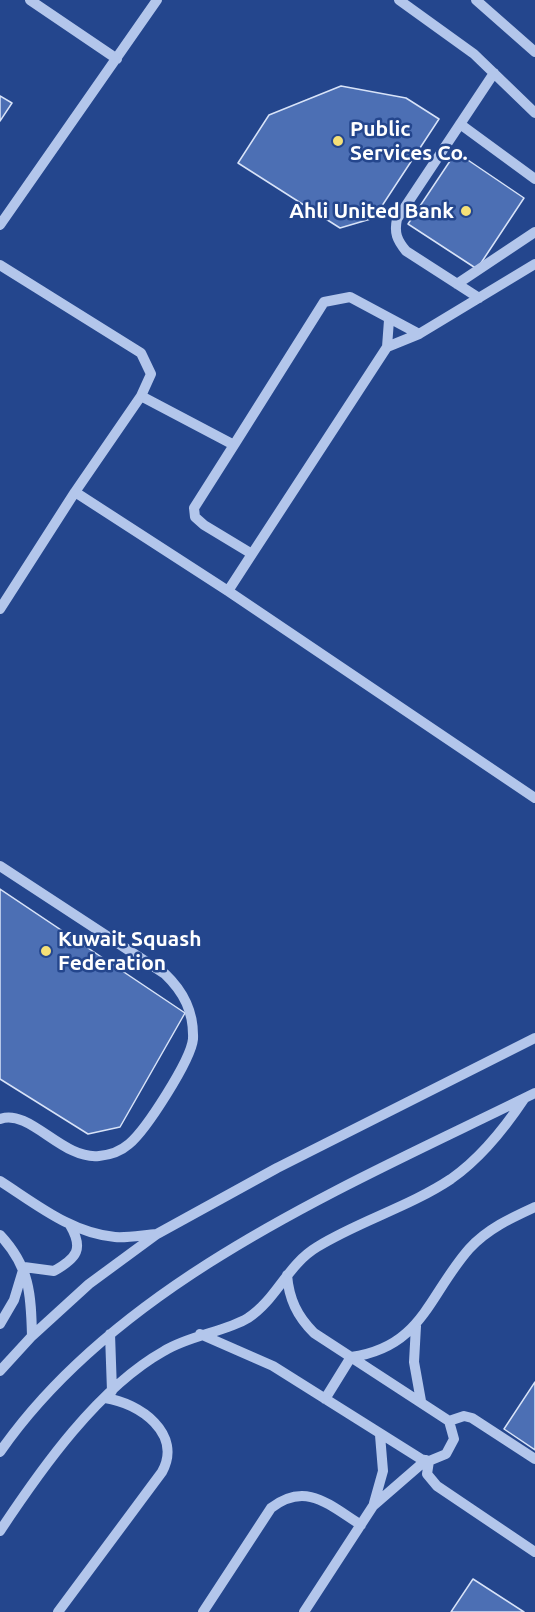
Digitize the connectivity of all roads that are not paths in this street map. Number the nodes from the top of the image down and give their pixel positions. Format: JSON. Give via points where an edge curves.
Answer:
{"nodes":[{"id":1,"x":30,"y":0,"type":"edge"},
{"id":2,"x":157,"y":0,"type":"edge"},
{"id":3,"x":399,"y":0,"type":"edge"},
{"id":4,"x":476,"y":0,"type":"edge"},
{"id":5,"x":530,"y":41,"type":"edge"},
{"id":6,"x":535,"y":52,"type":"edge"},
{"id":7,"x":117,"y":59,"type":"junction"},
{"id":8,"x":494,"y":73,"type":"junction"},
{"id":9,"x":535,"y":113,"type":"edge"},
{"id":10,"x":460,"y":124,"type":"junction"},
{"id":11,"x":535,"y":179,"type":"edge"},
{"id":12,"x":0,"y":225,"type":"edge"},
{"id":13,"x":535,"y":232,"type":"edge"},
{"id":14,"x":535,"y":264,"type":"edge"},
{"id":15,"x":0,"y":265,"type":"edge"},
{"id":16,"x":457,"y":284,"type":"junction"},
{"id":17,"x":479,"y":298,"type":"junction"},
{"id":18,"x":389,"y":320,"type":"junction"},
{"id":19,"x":419,"y":334,"type":"junction"},
{"id":20,"x":387,"y":347,"type":"junction"},
{"id":21,"x":141,"y":396,"type":"junction"},
{"id":22,"x":234,"y":445,"type":"junction"},
{"id":23,"x":75,"y":492,"type":"junction"},
{"id":24,"x":252,"y":554,"type":"junction"},
{"id":25,"x":228,"y":591,"type":"junction"},
{"id":26,"x":0,"y":609,"type":"edge"},
{"id":27,"x":535,"y":798,"type":"edge"},
{"id":28,"x":0,"y":866,"type":"edge"},
{"id":29,"x":535,"y":1038,"type":"edge"},
{"id":30,"x":535,"y":1094,"type":"edge"},
{"id":31,"x":524,"y":1099,"type":"junction"},
{"id":32,"x":0,"y":1119,"type":"edge"},
{"id":33,"x":0,"y":1181,"type":"edge"},
{"id":34,"x":535,"y":1207,"type":"edge"},
{"id":35,"x":70,"y":1225,"type":"junction"},
{"id":36,"x":157,"y":1234,"type":"junction"},
{"id":37,"x":0,"y":1235,"type":"edge"},
{"id":38,"x":24,"y":1267,"type":"junction"},
{"id":39,"x":287,"y":1275,"type":"junction"},
{"id":40,"x":0,"y":1324,"type":"edge"},
{"id":41,"x":416,"y":1326,"type":"junction"},
{"id":42,"x":200,"y":1334,"type":"junction"},
{"id":43,"x":110,"y":1335,"type":"junction"},
{"id":44,"x":32,"y":1336,"type":"junction"},
{"id":45,"x":351,"y":1357,"type":"junction"},
{"id":46,"x":0,"y":1371,"type":"edge"},
{"id":47,"x":108,"y":1395,"type":"junction"},
{"id":48,"x":325,"y":1399,"type":"junction"},
{"id":49,"x":421,"y":1401,"type":"junction"},
{"id":50,"x":449,"y":1421,"type":"junction"},
{"id":51,"x":380,"y":1434,"type":"junction"},
{"id":52,"x":0,"y":1452,"type":"edge"},
{"id":53,"x":535,"y":1460,"type":"edge"},
{"id":54,"x":428,"y":1461,"type":"junction"},
{"id":55,"x":373,"y":1506,"type":"junction"},
{"id":56,"x":361,"y":1526,"type":"junction"},
{"id":57,"x":0,"y":1531,"type":"edge"},
{"id":58,"x":535,"y":1552,"type":"edge"},
{"id":59,"x":58,"y":1612,"type":"edge"},
{"id":60,"x":203,"y":1612,"type":"edge"},
{"id":61,"x":304,"y":1612,"type":"edge"}],
"edges":[{"from":1,"to":7,"type":"street"},
{"from":2,"to":7,"type":"street"},
{"from":3,"to":8,"type":"street"},
{"from":4,"to":5,"type":"street"},
{"from":5,"to":6,"type":"street"},
{"from":7,"to":12,"type":"street"},
{"from":8,"to":9,"type":"street"},
{"from":8,"to":10,"type":"street"},
{"from":10,"to":11,"type":"street"},
{"from":10,"to":16,"type":"street","via":[[397,219],[395,231],[406,251]]},
{"from":13,"to":16,"type":"street"},
{"from":14,"to":17,"type":"street"},
{"from":15,"to":21,"type":"street","via":[[141,353],[151,374]]},
{"from":16,"to":17,"type":"street"},
{"from":17,"to":19,"type":"street"},
{"from":18,"to":19,"type":"street"},
{"from":18,"to":20,"type":"street"},
{"from":18,"to":22,"type":"street","via":[[350,297],[324,302]]},
{"from":19,"to":20,"type":"street"},
{"from":20,"to":24,"type":"street"},
{"from":21,"to":22,"type":"street"},
{"from":21,"to":23,"type":"street"},
{"from":22,"to":24,"type":"street","via":[[194,508],[195,517]]},
{"from":23,"to":25,"type":"street"},
{"from":23,"to":26,"type":"street"},
{"from":24,"to":25,"type":"street"},
{"from":25,"to":27,"type":"street"},
{"from":28,"to":32,"type":"street","via":[[165,974],[179,987],[188,1004],[193,1041],[188,1059],[140,1133],[116,1152],[86,1157],[15,1117]]},
{"from":29,"to":36,"type":"street","via":[[267,1173]]},
{"from":30,"to":31,"type":"street"},
{"from":31,"to":39,"type":"street","via":[[491,1143],[449,1180],[316,1247]]},
{"from":31,"to":43,"type":"street","via":[[291,1215],[164,1292]]},
{"from":33,"to":35,"type":"street"},
{"from":34,"to":41,"type":"street","via":[[498,1225],[468,1250]]},
{"from":35,"to":36,"type":"street","via":[[117,1237]]},
{"from":35,"to":38,"type":"street","via":[[78,1238],[72,1260],[54,1271]]},
{"from":36,"to":44,"type":"street","via":[[89,1284]]},
{"from":37,"to":38,"type":"street"},
{"from":38,"to":40,"type":"street","via":[[14,1300]]},
{"from":38,"to":44,"type":"street","via":[[30,1290]]},
{"from":39,"to":42,"type":"street","via":[[276,1293],[246,1319]]},
{"from":39,"to":45,"type":"street","via":[[292,1302],[305,1324]]},
{"from":41,"to":45,"type":"street","via":[[387,1348]]},
{"from":41,"to":49,"type":"street","via":[[414,1362]]},
{"from":42,"to":47,"type":"street","via":[[146,1362]]},
{"from":42,"to":48,"type":"street","via":[[265,1361]]},
{"from":43,"to":47,"type":"street"},
{"from":43,"to":52,"type":"street","via":[[56,1384]]},
{"from":44,"to":46,"type":"street"},
{"from":45,"to":48,"type":"street"},
{"from":45,"to":49,"type":"street"},
{"from":47,"to":57,"type":"street","via":[[45,1468]]},
{"from":47,"to":59,"type":"street","via":[[140,1409],[162,1431],[168,1456],[157,1479]]},
{"from":48,"to":51,"type":"street"},
{"from":49,"to":50,"type":"street"},
{"from":50,"to":53,"type":"street","via":[[464,1416],[472,1418]]},
{"from":50,"to":54,"type":"street","via":[[452,1447],[446,1454]]},
{"from":51,"to":54,"type":"street"},
{"from":51,"to":55,"type":"street","via":[[382,1471]]},
{"from":54,"to":55,"type":"street"},
{"from":54,"to":58,"type":"street","via":[[428,1473],[437,1486]]},
{"from":55,"to":56,"type":"street"},
{"from":56,"to":60,"type":"street","via":[[313,1497],[293,1496],[281,1501],[271,1508]]},
{"from":56,"to":61,"type":"street"}]}
